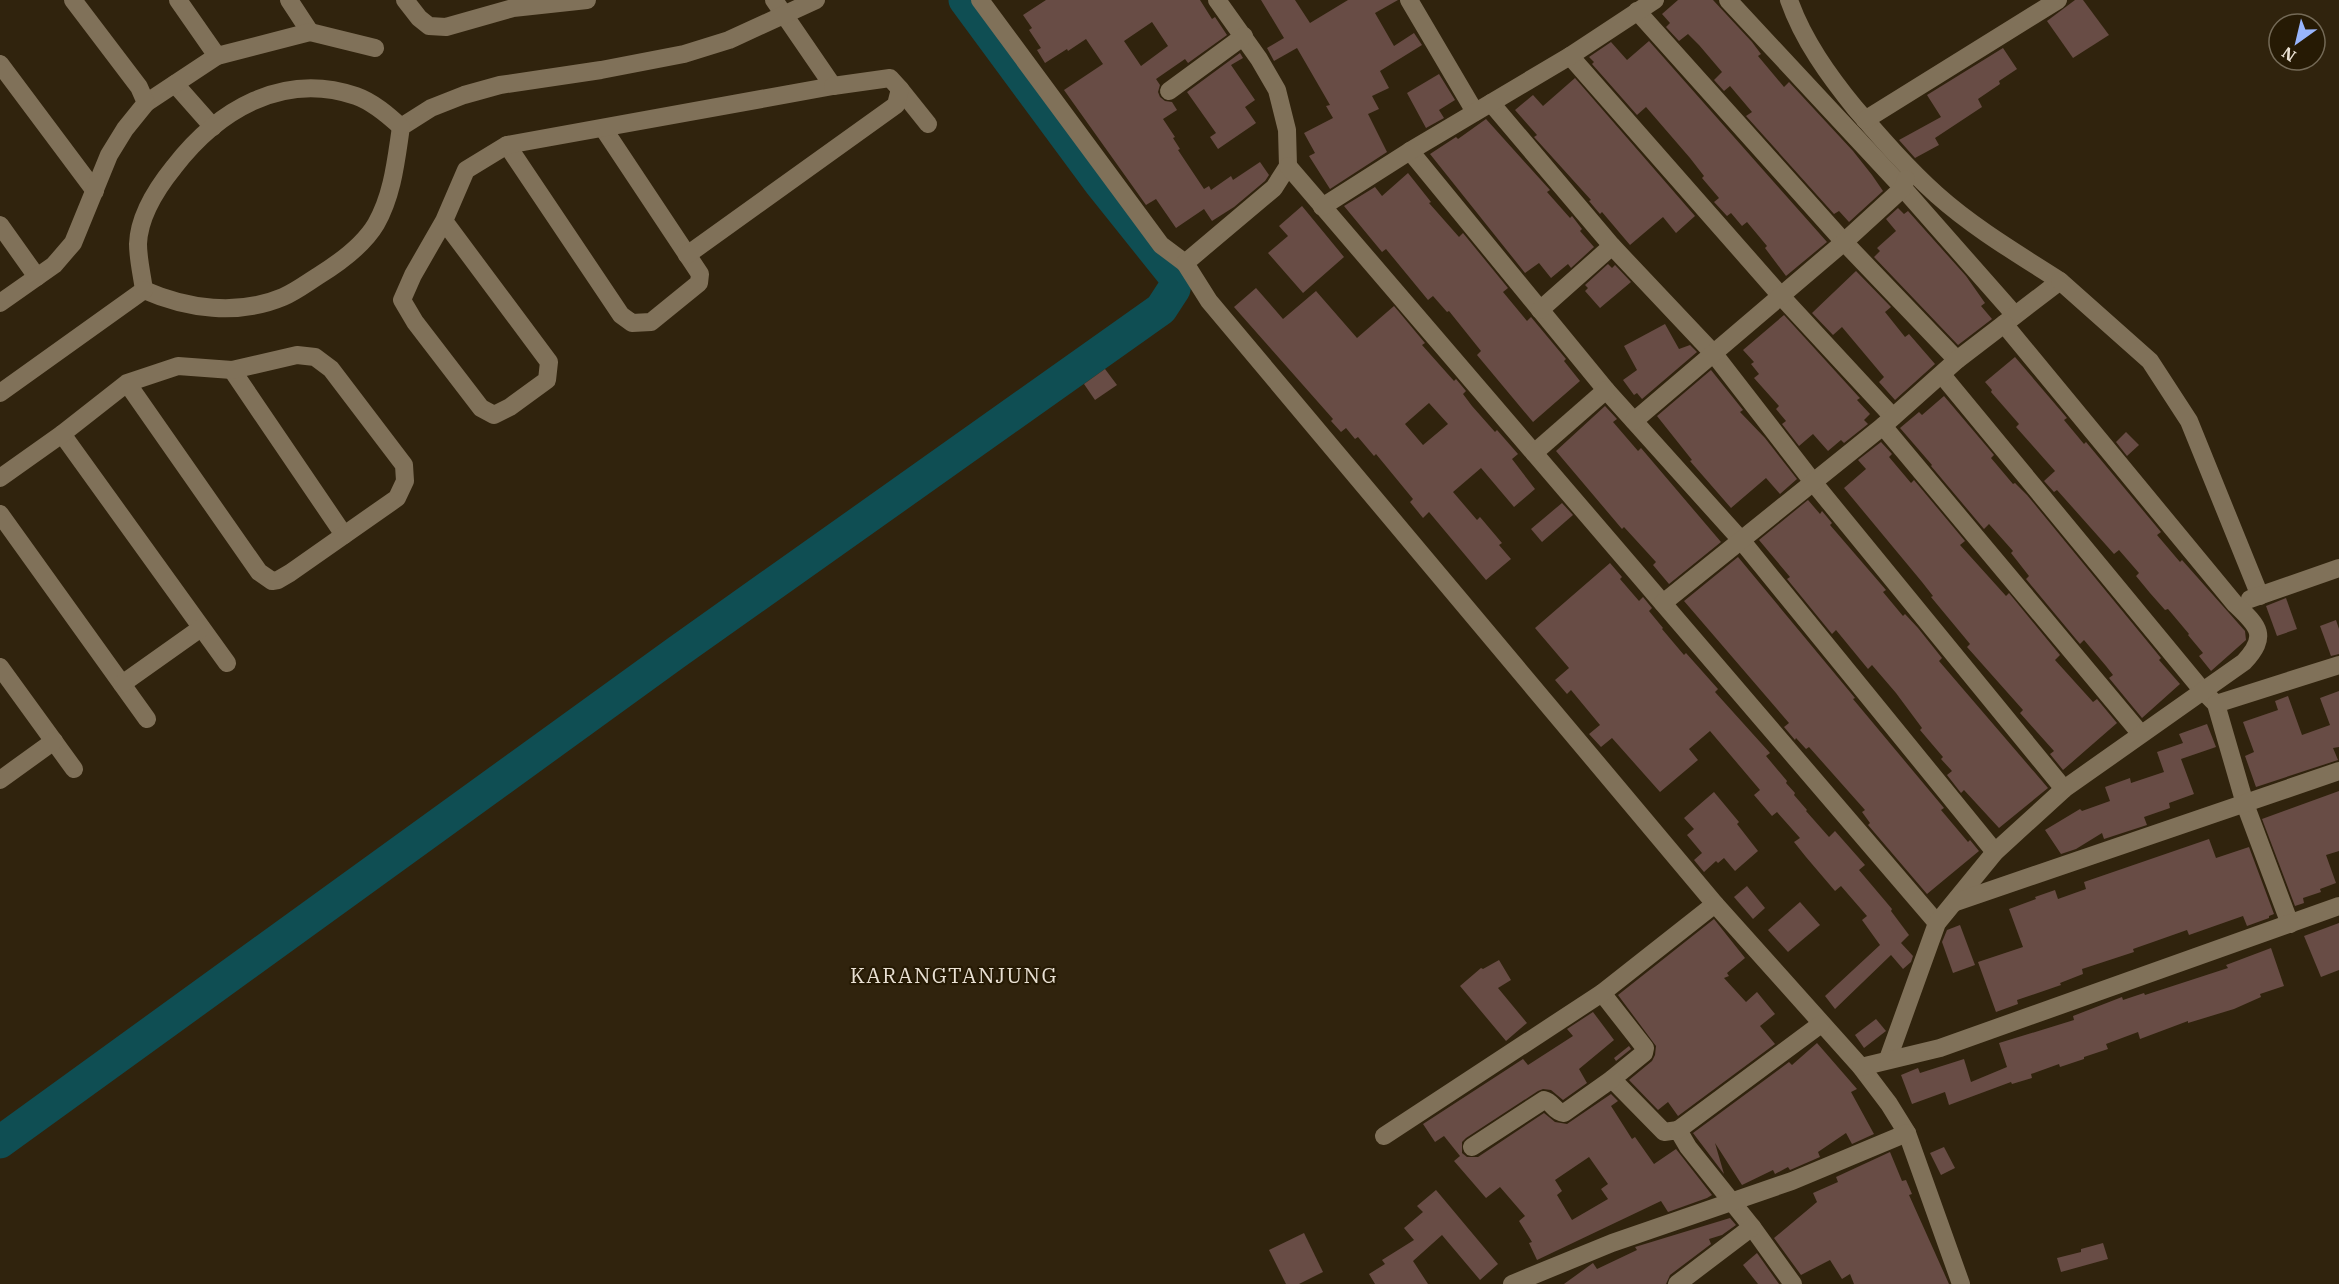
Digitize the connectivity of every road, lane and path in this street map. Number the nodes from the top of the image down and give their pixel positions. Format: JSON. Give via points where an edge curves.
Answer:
{"nodes":[{"id":1,"x":73,"y":0,"type":"edge"},
{"id":2,"x":178,"y":0,"type":"edge"},
{"id":3,"x":289,"y":0,"type":"edge"},
{"id":4,"x":405,"y":0,"type":"edge"},
{"id":5,"x":587,"y":0,"type":"edge"},
{"id":6,"x":816,"y":0,"type":"edge"},
{"id":7,"x":980,"y":0,"type":"edge"},
{"id":8,"x":1217,"y":0,"type":"edge"},
{"id":9,"x":1409,"y":0,"type":"edge"},
{"id":10,"x":1655,"y":0,"type":"edge"},
{"id":11,"x":1728,"y":0,"type":"edge"},
{"id":12,"x":1789,"y":0,"type":"edge"},
{"id":13,"x":2058,"y":0,"type":"edge"},
{"id":14,"x":511,"y":4,"type":"edge"},
{"id":15,"x":778,"y":8,"type":"edge"},
{"id":16,"x":1637,"y":11,"type":"junction"},
{"id":17,"x":310,"y":32,"type":"junction"},
{"id":18,"x":1244,"y":36,"type":"junction"},
{"id":19,"x":375,"y":48,"type":"dead end"},
{"id":20,"x":217,"y":56,"type":"junction"},
{"id":21,"x":1570,"y":56,"type":"junction"},
{"id":22,"x":0,"y":64,"type":"edge"},
{"id":23,"x":175,"y":84,"type":"junction"},
{"id":24,"x":833,"y":86,"type":"junction"},
{"id":25,"x":900,"y":89,"type":"junction"},
{"id":26,"x":1169,"y":92,"type":"dead end"},
{"id":27,"x":146,"y":103,"type":"junction"},
{"id":28,"x":1491,"y":103,"type":"junction"},
{"id":29,"x":1475,"y":112,"type":"junction"},
{"id":30,"x":1865,"y":120,"type":"junction"},
{"id":31,"x":928,"y":124,"type":"dead end"},
{"id":32,"x":213,"y":127,"type":"junction"},
{"id":33,"x":401,"y":127,"type":"junction"},
{"id":34,"x":603,"y":128,"type":"junction"},
{"id":35,"x":507,"y":145,"type":"junction"},
{"id":36,"x":1410,"y":151,"type":"junction"},
{"id":37,"x":1288,"y":166,"type":"junction"},
{"id":38,"x":1909,"y":168,"type":"junction"},
{"id":39,"x":1903,"y":188,"type":"junction"},
{"id":40,"x":94,"y":191,"type":"junction"},
{"id":41,"x":1322,"y":207,"type":"junction"},
{"id":42,"x":444,"y":221,"type":"junction"},
{"id":43,"x":0,"y":225,"type":"edge"},
{"id":44,"x":1844,"y":242,"type":"junction"},
{"id":45,"x":1612,"y":246,"type":"junction"},
{"id":46,"x":687,"y":255,"type":"junction"},
{"id":47,"x":1185,"y":263,"type":"junction"},
{"id":48,"x":37,"y":277,"type":"junction"},
{"id":49,"x":2060,"y":281,"type":"junction"},
{"id":50,"x":144,"y":290,"type":"junction"},
{"id":51,"x":1781,"y":296,"type":"junction"},
{"id":52,"x":0,"y":303,"type":"edge"},
{"id":53,"x":1540,"y":310,"type":"junction"},
{"id":54,"x":2009,"y":319,"type":"junction"},
{"id":55,"x":1714,"y":354,"type":"junction"},
{"id":56,"x":1958,"y":360,"type":"junction"},
{"id":57,"x":232,"y":370,"type":"junction"},
{"id":58,"x":1942,"y":375,"type":"junction"},
{"id":59,"x":127,"y":383,"type":"junction"},
{"id":60,"x":1606,"y":390,"type":"junction"},
{"id":61,"x":0,"y":393,"type":"edge"},
{"id":62,"x":1634,"y":421,"type":"junction"},
{"id":63,"x":1888,"y":422,"type":"junction"},
{"id":64,"x":62,"y":434,"type":"junction"},
{"id":65,"x":1534,"y":453,"type":"junction"},
{"id":66,"x":0,"y":478,"type":"edge"},
{"id":67,"x":1813,"y":482,"type":"junction"},
{"id":68,"x":0,"y":514,"type":"edge"},
{"id":69,"x":344,"y":535,"type":"junction"},
{"id":70,"x":1741,"y":540,"type":"junction"},
{"id":71,"x":2339,"y":568,"type":"edge"},
{"id":72,"x":2260,"y":596,"type":"junction"},
{"id":73,"x":1663,"y":603,"type":"junction"},
{"id":74,"x":2235,"y":604,"type":"junction"},
{"id":75,"x":201,"y":628,"type":"junction"},
{"id":76,"x":227,"y":663,"type":"dead end"},
{"id":77,"x":2339,"y":665,"type":"edge"},
{"id":78,"x":0,"y":667,"type":"edge"},
{"id":79,"x":122,"y":684,"type":"junction"},
{"id":80,"x":2202,"y":690,"type":"junction"},
{"id":81,"x":2216,"y":704,"type":"junction"},
{"id":82,"x":147,"y":719,"type":"dead end"},
{"id":83,"x":2140,"y":733,"type":"junction"},
{"id":84,"x":54,"y":741,"type":"junction"},
{"id":85,"x":74,"y":769,"type":"dead end"},
{"id":86,"x":2339,"y":771,"type":"edge"},
{"id":87,"x":0,"y":780,"type":"edge"},
{"id":88,"x":2064,"y":789,"type":"junction"},
{"id":89,"x":2245,"y":804,"type":"junction"},
{"id":90,"x":1995,"y":852,"type":"junction"},
{"id":91,"x":1956,"y":902,"type":"junction"},
{"id":92,"x":1715,"y":904,"type":"junction"},
{"id":93,"x":2339,"y":906,"type":"edge"},
{"id":94,"x":1937,"y":923,"type":"junction"},
{"id":95,"x":2290,"y":924,"type":"junction"},
{"id":96,"x":1602,"y":993,"type":"junction"},
{"id":97,"x":1821,"y":1024,"type":"junction"},
{"id":98,"x":1888,"y":1059,"type":"junction"},
{"id":99,"x":1861,"y":1067,"type":"junction"},
{"id":100,"x":1612,"y":1079,"type":"junction"},
{"id":101,"x":1678,"y":1131,"type":"junction"},
{"id":102,"x":1906,"y":1133,"type":"junction"},
{"id":103,"x":1384,"y":1136,"type":"dead end"},
{"id":104,"x":1472,"y":1147,"type":"dead end"},
{"id":105,"x":1732,"y":1202,"type":"junction"},
{"id":106,"x":1752,"y":1227,"type":"junction"},
{"id":107,"x":1512,"y":1284,"type":"edge"},
{"id":108,"x":1677,"y":1284,"type":"edge"},
{"id":109,"x":1793,"y":1284,"type":"edge"},
{"id":110,"x":1961,"y":1284,"type":"edge"}],
"edges":[{"from":1,"to":27,"type":"street","via":[[139,87]]},
{"from":2,"to":20,"type":"street"},
{"from":3,"to":17,"type":"street"},
{"from":4,"to":14,"type":"street","via":[[429,26],[446,27]]},
{"from":5,"to":14,"type":"street"},
{"from":6,"to":15,"type":"street"},
{"from":7,"to":47,"type":"street","via":[[1161,245]]},
{"from":8,"to":18,"type":"street"},
{"from":9,"to":29,"type":"street"},
{"from":10,"to":16,"type":"street"},
{"from":11,"to":39,"type":"street"},
{"from":12,"to":30,"type":"street","via":[[1829,76]]},
{"from":13,"to":30,"type":"street"},
{"from":15,"to":24,"type":"street"},
{"from":15,"to":33,"type":"street","via":[[729,40],[684,54],[464,94]]},
{"from":16,"to":21,"type":"street"},
{"from":16,"to":44,"type":"street"},
{"from":17,"to":19,"type":"street"},
{"from":17,"to":20,"type":"street"},
{"from":18,"to":26,"type":"street"},
{"from":18,"to":37,"type":"street","via":[[1277,90],[1287,130]]},
{"from":20,"to":23,"type":"street"},
{"from":21,"to":28,"type":"street"},
{"from":21,"to":51,"type":"street"},
{"from":22,"to":40,"type":"street"},
{"from":23,"to":27,"type":"street"},
{"from":23,"to":32,"type":"street"},
{"from":24,"to":25,"type":"street","via":[[890,78]]},
{"from":24,"to":34,"type":"street"},
{"from":25,"to":31,"type":"street"},
{"from":25,"to":46,"type":"street","via":[[896,105]]},
{"from":27,"to":40,"type":"street","via":[[109,155]]},
{"from":28,"to":29,"type":"street"},
{"from":28,"to":45,"type":"street"},
{"from":29,"to":36,"type":"street"},
{"from":30,"to":38,"type":"street"},
{"from":32,"to":33,"type":"street","via":[[261,96],[291,88],[326,89],[357,96]]},
{"from":32,"to":50,"type":"street","via":[[166,176],[146,211],[138,244]]},
{"from":33,"to":50,"type":"street","via":[[390,193],[375,226],[353,251],[328,270],[283,297],[248,306],[204,308]]},
{"from":34,"to":35,"type":"street"},
{"from":34,"to":46,"type":"street"},
{"from":35,"to":42,"type":"street","via":[[466,170]]},
{"from":35,"to":46,"type":"street","via":[[621,315],[632,322],[651,322],[699,283],[700,274]]},
{"from":36,"to":41,"type":"street"},
{"from":36,"to":53,"type":"street"},
{"from":37,"to":41,"type":"street"},
{"from":37,"to":47,"type":"street","via":[[1274,188]]},
{"from":38,"to":39,"type":"street"},
{"from":38,"to":49,"type":"street","via":[[1955,209]]},
{"from":39,"to":44,"type":"street"},
{"from":39,"to":54,"type":"street"},
{"from":40,"to":48,"type":"street","via":[[73,243]]},
{"from":41,"to":65,"type":"street"},
{"from":42,"to":42,"type":"street","via":[[549,362],[547,380],[494,415],[481,408],[414,322],[402,300]]},
{"from":43,"to":48,"type":"street"},
{"from":44,"to":51,"type":"street"},
{"from":44,"to":56,"type":"street"},
{"from":45,"to":53,"type":"street"},
{"from":45,"to":55,"type":"street"},
{"from":47,"to":92,"type":"street","via":[[1209,301]]},
{"from":48,"to":52,"type":"street"},
{"from":49,"to":54,"type":"street"},
{"from":49,"to":72,"type":"street","via":[[2150,361],[2189,421]]},
{"from":50,"to":61,"type":"street"},
{"from":51,"to":55,"type":"street"},
{"from":51,"to":63,"type":"street"},
{"from":53,"to":60,"type":"street"},
{"from":54,"to":56,"type":"street"},
{"from":54,"to":74,"type":"street"},
{"from":55,"to":62,"type":"street"},
{"from":55,"to":67,"type":"street"},
{"from":56,"to":58,"type":"street"},
{"from":57,"to":59,"type":"street","via":[[178,366]]},
{"from":57,"to":69,"type":"street"},
{"from":57,"to":69,"type":"street","via":[[297,355],[315,357],[331,369],[404,465],[405,481],[397,498]]},
{"from":58,"to":63,"type":"street"},
{"from":58,"to":80,"type":"street"},
{"from":59,"to":64,"type":"street"},
{"from":59,"to":69,"type":"street","via":[[266,578],[278,580]]},
{"from":60,"to":62,"type":"street"},
{"from":60,"to":65,"type":"street"},
{"from":62,"to":70,"type":"street"},
{"from":63,"to":67,"type":"street"},
{"from":63,"to":83,"type":"street"},
{"from":64,"to":66,"type":"street"},
{"from":64,"to":75,"type":"street"},
{"from":65,"to":73,"type":"street"},
{"from":67,"to":70,"type":"street"},
{"from":67,"to":88,"type":"street"},
{"from":68,"to":79,"type":"street"},
{"from":70,"to":73,"type":"street"},
{"from":70,"to":90,"type":"street"},
{"from":71,"to":72,"type":"street"},
{"from":72,"to":74,"type":"street"},
{"from":73,"to":94,"type":"street"},
{"from":74,"to":80,"type":"street","via":[[2256,625],[2256,649],[2244,662]]},
{"from":75,"to":76,"type":"street"},
{"from":75,"to":79,"type":"street"},
{"from":77,"to":81,"type":"street"},
{"from":78,"to":84,"type":"street"},
{"from":79,"to":82,"type":"street"},
{"from":80,"to":81,"type":"street"},
{"from":80,"to":83,"type":"street"},
{"from":81,"to":89,"type":"street"},
{"from":83,"to":88,"type":"street"},
{"from":84,"to":85,"type":"street"},
{"from":84,"to":87,"type":"street"},
{"from":86,"to":89,"type":"street"},
{"from":88,"to":90,"type":"street"},
{"from":89,"to":91,"type":"street"},
{"from":89,"to":95,"type":"street"},
{"from":90,"to":91,"type":"street"},
{"from":91,"to":94,"type":"street"},
{"from":92,"to":96,"type":"street"},
{"from":92,"to":97,"type":"street"},
{"from":93,"to":95,"type":"street"},
{"from":94,"to":98,"type":"street"},
{"from":95,"to":98,"type":"street","via":[[1940,1048]]},
{"from":96,"to":100,"type":"street","via":[[1646,1048]]},
{"from":96,"to":103,"type":"street"},
{"from":97,"to":99,"type":"street"},
{"from":97,"to":101,"type":"street"},
{"from":98,"to":99,"type":"street"},
{"from":99,"to":102,"type":"street"},
{"from":100,"to":101,"type":"street","via":[[1664,1132]]},
{"from":100,"to":104,"type":"street","via":[[1564,1113],[1544,1101]]},
{"from":101,"to":105,"type":"street"},
{"from":102,"to":105,"type":"street"},
{"from":102,"to":110,"type":"street"},
{"from":105,"to":106,"type":"street"},
{"from":105,"to":107,"type":"street","via":[[1612,1243]]},
{"from":106,"to":108,"type":"street"},
{"from":106,"to":109,"type":"street"}]}
